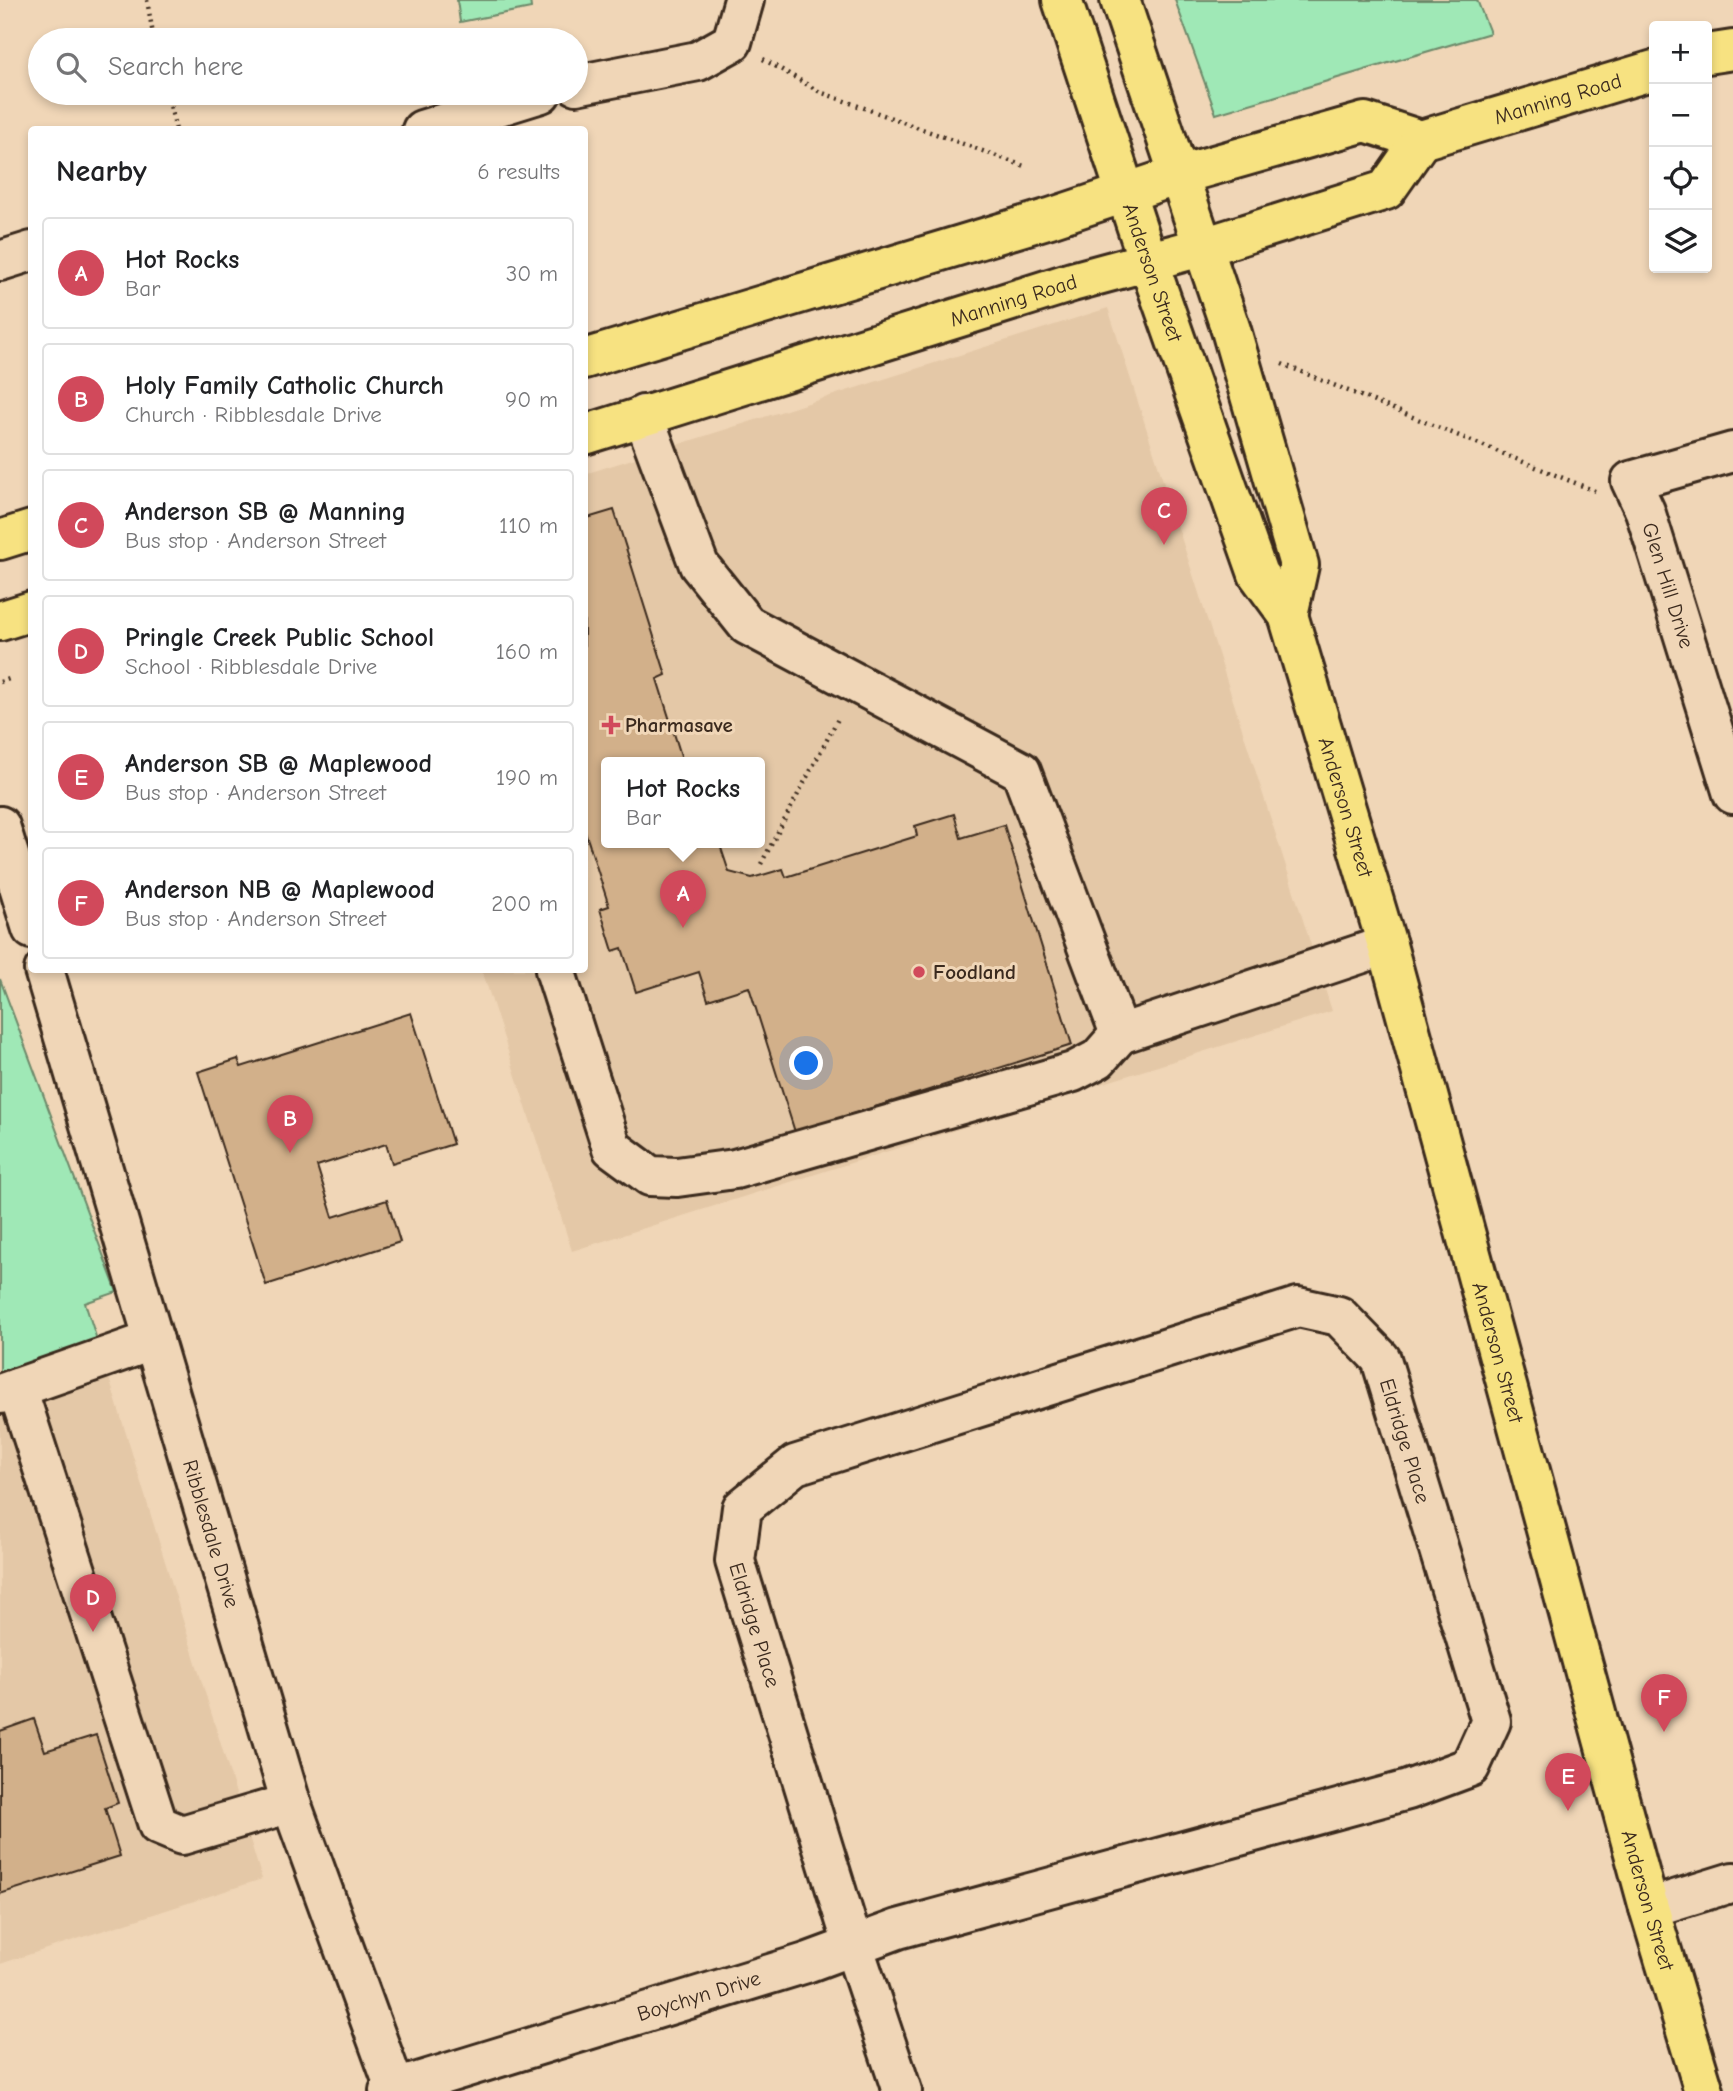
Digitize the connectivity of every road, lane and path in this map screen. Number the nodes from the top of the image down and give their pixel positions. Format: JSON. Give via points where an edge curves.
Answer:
{"nodes":[{"id":1,"x":147,"y":0,"type":"edge"},
{"id":2,"x":744,"y":0,"type":"edge"},
{"id":3,"x":1062,"y":0,"type":"edge"},
{"id":4,"x":1120,"y":0,"type":"edge"},
{"id":5,"x":152,"y":28,"type":"edge"},
{"id":6,"x":732,"y":41,"type":"junction"},
{"id":7,"x":1733,"y":50,"type":"edge"},
{"id":8,"x":1712,"y":53,"type":"edge"},
{"id":9,"x":1649,"y":72,"type":"edge"},
{"id":10,"x":588,"y":83,"type":"edge"},
{"id":11,"x":170,"y":105,"type":"edge"},
{"id":12,"x":502,"y":105,"type":"edge"},
{"id":13,"x":175,"y":126,"type":"edge"},
{"id":14,"x":435,"y":126,"type":"edge"},
{"id":15,"x":1421,"y":140,"type":"junction"},
{"id":16,"x":1024,"y":166,"type":"dead end"},
{"id":17,"x":1179,"y":176,"type":"junction"},
{"id":18,"x":1126,"y":193,"type":"junction"},
{"id":19,"x":1202,"y":245,"type":"junction"},
{"id":20,"x":28,"y":252,"type":"edge"},
{"id":21,"x":0,"y":261,"type":"edge"},
{"id":22,"x":1148,"y":261,"type":"junction"},
{"id":23,"x":588,"y":358,"type":"edge"},
{"id":24,"x":1277,"y":362,"type":"dead end"},
{"id":25,"x":643,"y":415,"type":"junction"},
{"id":26,"x":588,"y":434,"type":"edge"},
{"id":27,"x":1733,"y":452,"type":"edge"},
{"id":28,"x":1644,"y":511,"type":"junction"},
{"id":29,"x":28,"y":531,"type":"edge"},
{"id":30,"x":0,"y":540,"type":"edge"},
{"id":31,"x":28,"y":612,"type":"edge"},
{"id":32,"x":1288,"y":615,"type":"junction"},
{"id":33,"x":0,"y":621,"type":"edge"},
{"id":34,"x":12,"y":678,"type":"dead end"},
{"id":35,"x":0,"y":682,"type":"edge"},
{"id":36,"x":857,"y":684,"type":"junction"},
{"id":37,"x":1733,"y":794,"type":"edge"},
{"id":38,"x":0,"y":826,"type":"edge"},
{"id":39,"x":761,"y":864,"type":"dead end"},
{"id":40,"x":28,"y":916,"type":"edge"},
{"id":41,"x":1387,"y":945,"type":"junction"},
{"id":42,"x":45,"y":973,"type":"edge"},
{"id":43,"x":556,"y":973,"type":"edge"},
{"id":44,"x":1120,"y":1034,"type":"junction"},
{"id":45,"x":154,"y":1340,"type":"junction"},
{"id":46,"x":9,"y":1391,"type":"edge"},
{"id":47,"x":292,"y":1803,"type":"junction"},
{"id":48,"x":1733,"y":1882,"type":"edge"},
{"id":49,"x":1649,"y":1908,"type":"junction"},
{"id":50,"x":853,"y":1945,"type":"junction"},
{"id":51,"x":393,"y":2090,"type":"edge"},
{"id":52,"x":902,"y":2091,"type":"edge"},
{"id":53,"x":1704,"y":2091,"type":"edge"}],
"edges":[{"from":1,"to":5,"type":"path"},
{"from":2,"to":6,"type":"street"},
{"from":3,"to":18,"type":"main road","name":"Anderson Street"},
{"from":4,"to":17,"type":"main road","name":"Anderson Street"},
{"from":6,"to":10,"type":"street","via":[[698,61]]},
{"from":6,"to":16,"type":"path","via":[[820,92]]},
{"from":7,"to":8,"type":"main road"},
{"from":9,"to":15,"type":"main road","name":"Manning Road"},
{"from":11,"to":13,"type":"path"},
{"from":12,"to":14,"type":"street"},
{"from":15,"to":17,"type":"main road","via":[[1365,122]]},
{"from":15,"to":19,"type":"main road","name":"Manning Road","via":[[1386,190]]},
{"from":17,"to":18,"type":"main road"},
{"from":17,"to":19,"type":"main road","name":"Anderson Street"},
{"from":18,"to":22,"type":"main road","name":"Anderson Street"},
{"from":18,"to":23,"type":"main road"},
{"from":19,"to":22,"type":"main road","name":"Manning Road"},
{"from":19,"to":32,"type":"main road","name":"Anderson Street","via":[[1299,565]]},
{"from":20,"to":21,"type":"street"},
{"from":22,"to":25,"type":"main road","name":"Manning Road"},
{"from":22,"to":32,"type":"main road","name":"Anderson Street","via":[[1258,574]]},
{"from":24,"to":28,"type":"path"},
{"from":25,"to":26,"type":"main road","name":"Manning Road"},
{"from":25,"to":36,"type":"street","via":[[699,565],[747,625]]},
{"from":27,"to":28,"type":"street","name":"Glen Hill Drive","via":[[1631,481]]},
{"from":28,"to":37,"type":"street","name":"Glen Hill Drive"},
{"from":29,"to":30,"type":"main road"},
{"from":31,"to":33,"type":"main road"},
{"from":32,"to":41,"type":"main road","name":"Anderson Street"},
{"from":34,"to":35,"type":"path"},
{"from":36,"to":39,"type":"path"},
{"from":36,"to":44,"type":"street","via":[[1021,771]]},
{"from":38,"to":40,"type":"street"},
{"from":41,"to":44,"type":"street"},
{"from":41,"to":49,"type":"main road","name":"Anderson Street"},
{"from":42,"to":45,"type":"street","name":"Ribblesdale Drive"},
{"from":43,"to":44,"type":"street","via":[[612,1148],[649,1176],[735,1169],[1073,1072],[1098,1059]]},
{"from":45,"to":46,"type":"street"},
{"from":45,"to":47,"type":"street","name":"Ribblesdale Drive"},
{"from":46,"to":47,"type":"street","via":[[158,1825],[182,1835]]},
{"from":47,"to":51,"type":"street","name":"Ribblesdale Drive"},
{"from":48,"to":49,"type":"street"},
{"from":49,"to":53,"type":"main road","name":"Anderson Street"},
{"from":50,"to":50,"type":"street","name":"Eldridge Place","via":[[735,1561],[742,1508],[794,1465],[1298,1307],[1339,1316],[1381,1359],[1490,1721],[1470,1767],[1408,1790]]},
{"from":50,"to":51,"type":"street","name":"Boychyn Drive"},
{"from":50,"to":52,"type":"street"}]}
